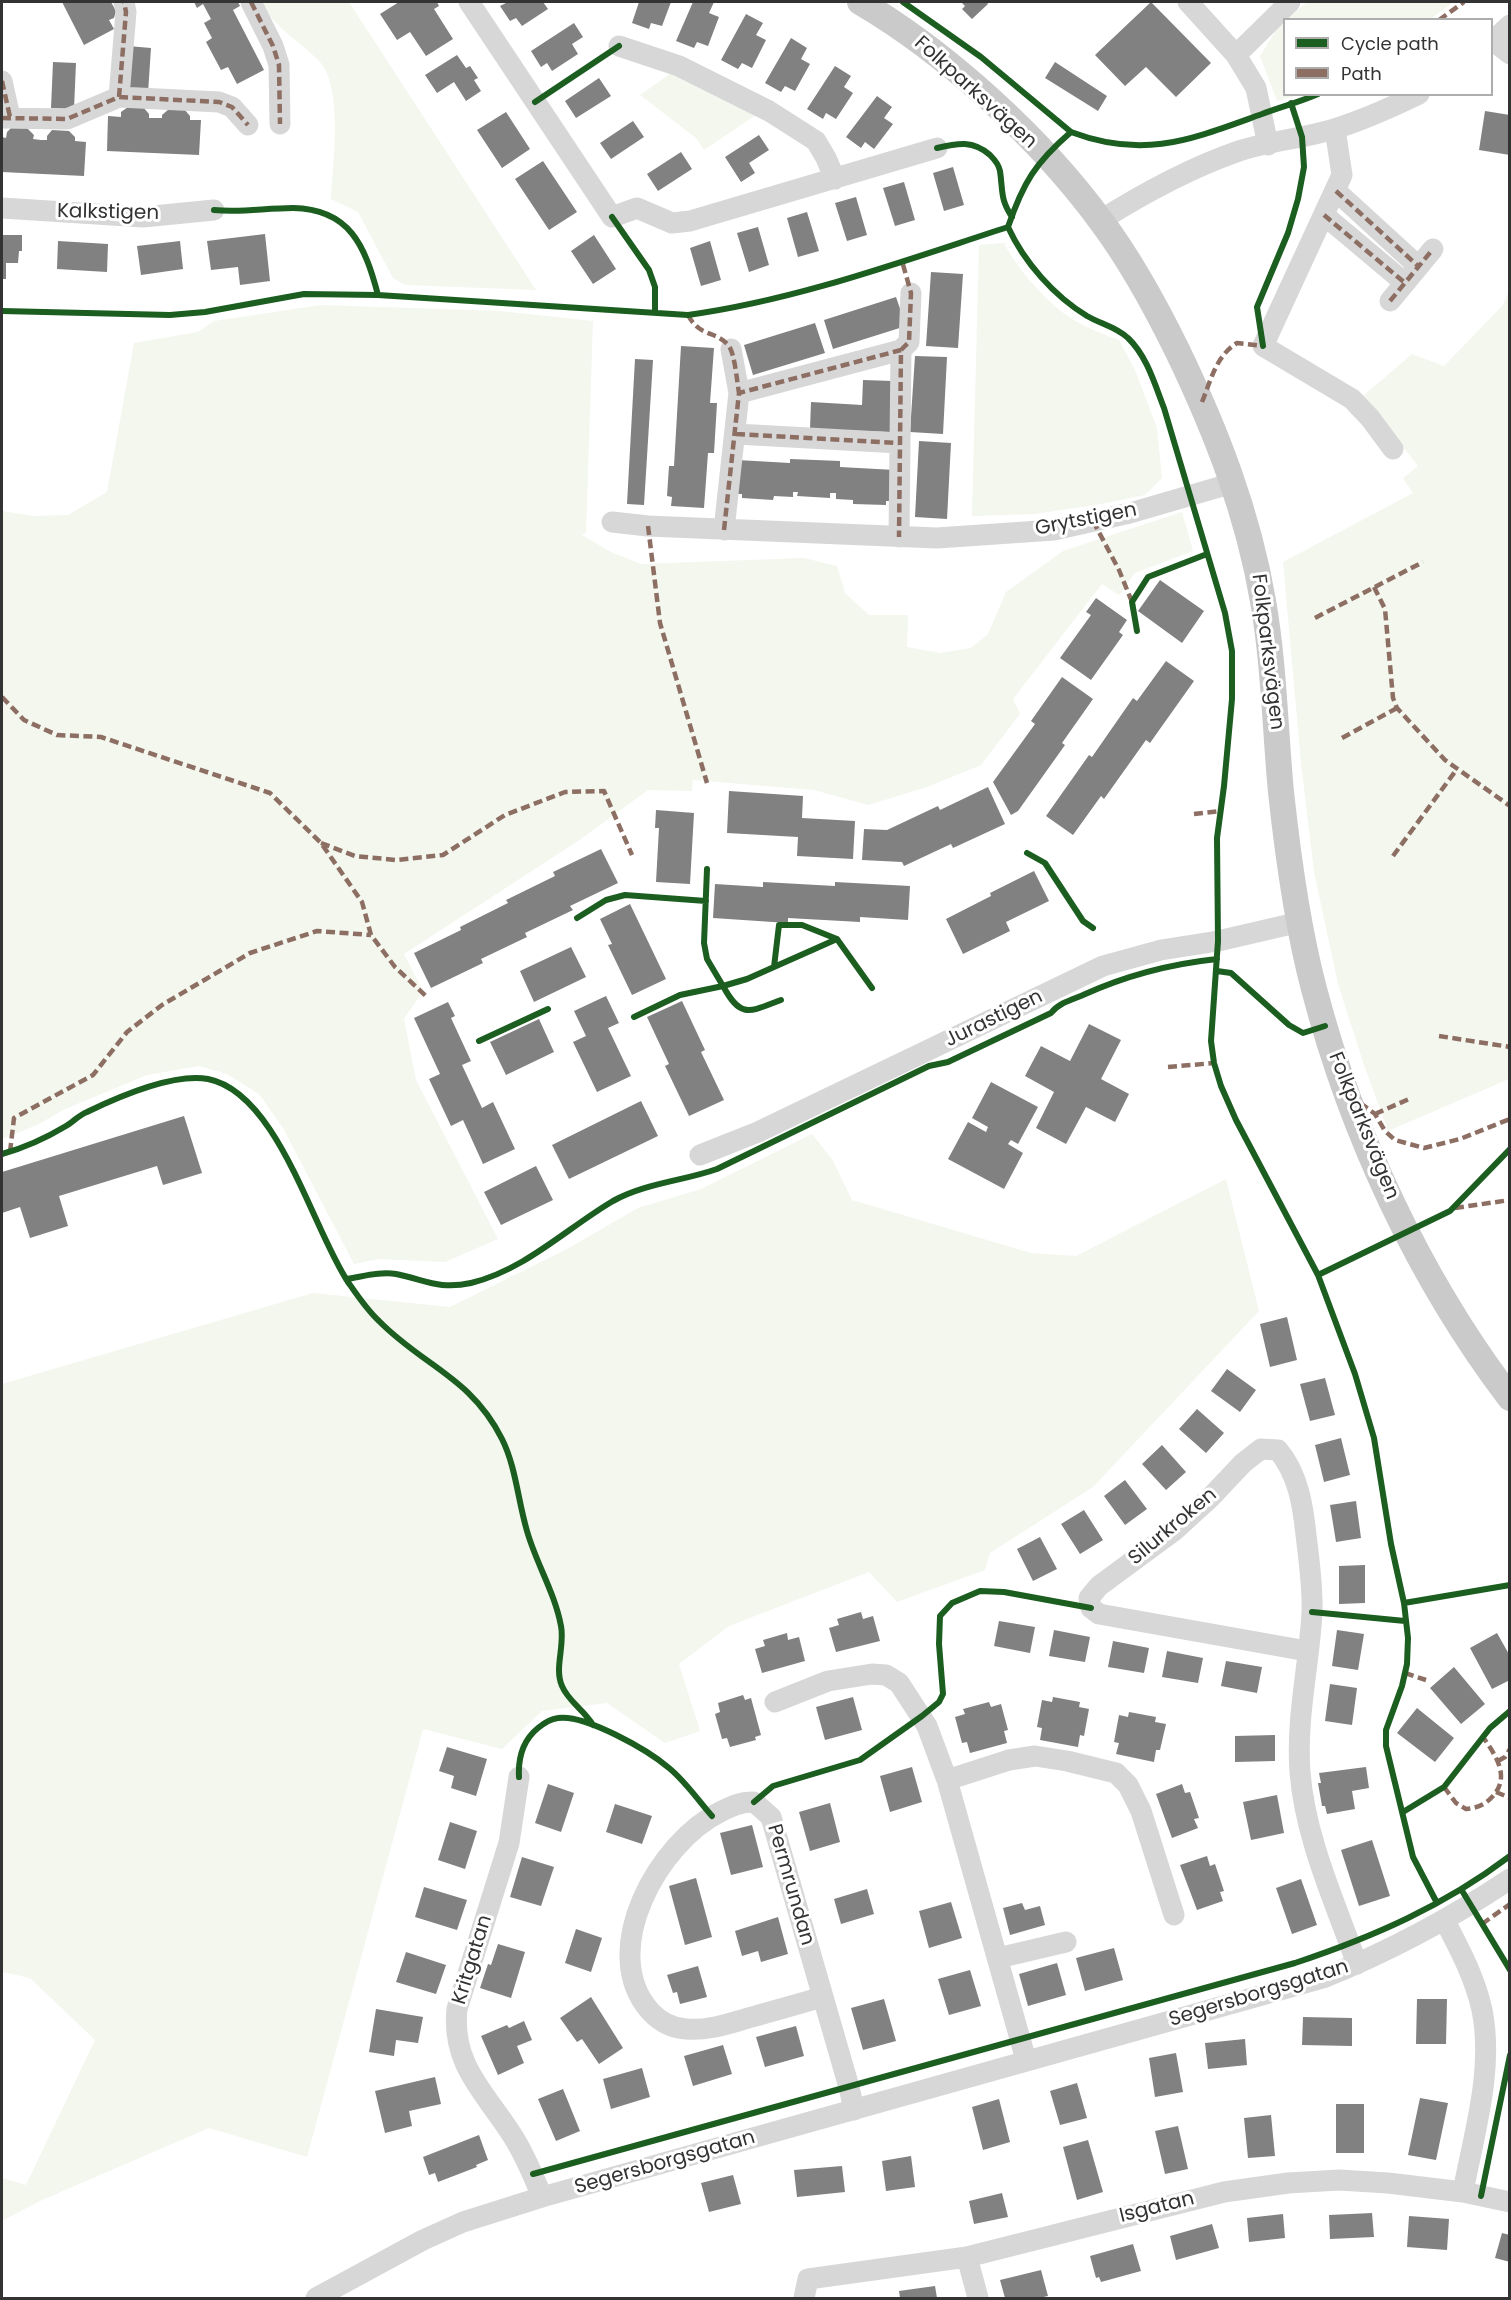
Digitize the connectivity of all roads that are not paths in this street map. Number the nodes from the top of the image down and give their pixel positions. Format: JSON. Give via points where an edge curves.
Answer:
{"nodes":[{"id":1,"x":124,"y":2,"type":"edge"},
{"id":2,"x":250,"y":2,"type":"edge"},
{"id":3,"x":469,"y":2,"type":"edge"},
{"id":4,"x":860,"y":2,"type":"edge"},
{"id":5,"x":1188,"y":2,"type":"edge"},
{"id":6,"x":1290,"y":2,"type":"edge"},
{"id":7,"x":1509,"y":25,"type":"edge"},
{"id":8,"x":1493,"y":41,"type":"edge"},
{"id":9,"x":1493,"y":43,"type":"edge"},
{"id":10,"x":619,"y":46,"type":"dead end"},
{"id":11,"x":1509,"y":54,"type":"edge"},
{"id":12,"x":1236,"y":55,"type":"junction"},
{"id":13,"x":2,"y":81,"type":"edge"},
{"id":14,"x":1414,"y":96,"type":"edge"},
{"id":15,"x":119,"y":97,"type":"junction"},
{"id":16,"x":6,"y":117,"type":"edge"},
{"id":17,"x":280,"y":124,"type":"dead end"},
{"id":18,"x":248,"y":125,"type":"dead end"},
{"id":19,"x":1335,"y":129,"type":"junction"},
{"id":20,"x":1269,"y":145,"type":"junction"},
{"id":21,"x":937,"y":148,"type":"dead end"},
{"id":22,"x":835,"y":179,"type":"junction"},
{"id":23,"x":1335,"y":191,"type":"junction"},
{"id":24,"x":2,"y":208,"type":"edge"},
{"id":25,"x":214,"y":210,"type":"dead end"},
{"id":26,"x":1324,"y":214,"type":"junction"},
{"id":27,"x":1101,"y":220,"type":"junction"},
{"id":28,"x":1433,"y":249,"type":"dead end"},
{"id":29,"x":1418,"y":266,"type":"junction"},
{"id":30,"x":1405,"y":283,"type":"junction"},
{"id":31,"x":910,"y":293,"type":"dead end"},
{"id":32,"x":1390,"y":301,"type":"dead end"},
{"id":33,"x":731,"y":349,"type":"dead end"},
{"id":34,"x":902,"y":350,"type":"junction"},
{"id":35,"x":739,"y":393,"type":"junction"},
{"id":36,"x":736,"y":434,"type":"junction"},
{"id":37,"x":899,"y":442,"type":"junction"},
{"id":38,"x":1393,"y":449,"type":"dead end"},
{"id":39,"x":1233,"y":483,"type":"junction"},
{"id":40,"x":612,"y":522,"type":"dead end"},
{"id":41,"x":724,"y":530,"type":"junction"},
{"id":42,"x":899,"y":537,"type":"junction"},
{"id":43,"x":1300,"y":922,"type":"junction"},
{"id":44,"x":700,"y":1155,"type":"dead end"},
{"id":45,"x":1509,"y":1398,"type":"edge"},
{"id":46,"x":1307,"y":1651,"type":"junction"},
{"id":47,"x":775,"y":1702,"type":"dead end"},
{"id":48,"x":519,"y":1777,"type":"dead end"},
{"id":49,"x":946,"y":1780,"type":"junction"},
{"id":50,"x":1509,"y":1879,"type":"edge"},
{"id":51,"x":1174,"y":1915,"type":"dead end"},
{"id":52,"x":1445,"y":1921,"type":"junction"},
{"id":53,"x":1066,"y":1942,"type":"dead end"},
{"id":54,"x":998,"y":1958,"type":"junction"},
{"id":55,"x":1357,"y":1964,"type":"junction"},
{"id":56,"x":822,"y":1997,"type":"junction"},
{"id":57,"x":1026,"y":2060,"type":"junction"},
{"id":58,"x":854,"y":2110,"type":"junction"},
{"id":59,"x":1463,"y":2192,"type":"junction"},
{"id":60,"x":542,"y":2197,"type":"junction"},
{"id":61,"x":1509,"y":2202,"type":"edge"},
{"id":62,"x":967,"y":2257,"type":"junction"},
{"id":63,"x":806,"y":2289,"type":"edge"},
{"id":64,"x":316,"y":2298,"type":"edge"},
{"id":65,"x":978,"y":2298,"type":"edge"}],
"edges":[{"from":1,"to":15,"type":"street"},
{"from":2,"to":17,"type":"street","via":[[279,64]]},
{"from":3,"to":22,"type":"street","via":[[612,217],[637,208],[672,223],[690,221]]},
{"from":4,"to":27,"type":"main road","name":"Folkparksvägen","via":[[938,54],[997,106]]},
{"from":5,"to":12,"type":"street"},
{"from":6,"to":12,"type":"street"},
{"from":7,"to":8,"type":"street"},
{"from":9,"to":11,"type":"street"},
{"from":10,"to":22,"type":"street","via":[[679,66],[769,111],[816,141]]},
{"from":12,"to":20,"type":"street","via":[[1256,88]]},
{"from":13,"to":16,"type":"street"},
{"from":14,"to":19,"type":"street"},
{"from":15,"to":16,"type":"street","via":[[67,119]]},
{"from":15,"to":18,"type":"street","via":[[219,102],[232,107]]},
{"from":19,"to":20,"type":"street"},
{"from":19,"to":23,"type":"street","via":[[1342,176]]},
{"from":20,"to":27,"type":"street","via":[[1239,151],[1172,178]]},
{"from":21,"to":22,"type":"street"},
{"from":23,"to":26,"type":"street"},
{"from":23,"to":29,"type":"street"},
{"from":24,"to":25,"type":"street","name":"Kalkstigen","via":[[143,217]]},
{"from":26,"to":30,"type":"street"},
{"from":26,"to":38,"type":"street","via":[[1263,346],[1352,399]]},
{"from":27,"to":39,"type":"main road","name":"Folkparksvägen","via":[[1164,323],[1202,402]]},
{"from":28,"to":29,"type":"street"},
{"from":29,"to":30,"type":"street"},
{"from":30,"to":32,"type":"street"},
{"from":31,"to":34,"type":"street","via":[[909,342]]},
{"from":33,"to":35,"type":"street"},
{"from":34,"to":35,"type":"street"},
{"from":34,"to":37,"type":"street"},
{"from":35,"to":36,"type":"street"},
{"from":36,"to":37,"type":"street"},
{"from":36,"to":41,"type":"street"},
{"from":37,"to":42,"type":"street"},
{"from":39,"to":42,"type":"street","name":"Grytstigen","via":[[1054,530]]},
{"from":39,"to":43,"type":"main road","name":"Folkparksvägen","via":[[1250,536],[1263,601],[1274,681],[1289,863]]},
{"from":40,"to":41,"type":"street","name":"Grytstigen"},
{"from":41,"to":42,"type":"street","name":"Grytstigen"},
{"from":43,"to":44,"type":"street","name":"Jurastigen","via":[[1103,966],[758,1132]]},
{"from":43,"to":45,"type":"main road","name":"Folkparksvägen","via":[[1334,1058],[1373,1159],[1451,1312]]},
{"from":46,"to":46,"type":"street","name":"Silurkroken","via":[[1312,1612],[1305,1521],[1297,1482],[1278,1450],[1261,1449],[1243,1462],[1175,1530],[1099,1586],[1089,1598],[1091,1608],[1099,1614]]},
{"from":46,"to":55,"type":"street","name":"Silurkroken","via":[[1299,1737],[1303,1792],[1316,1851]]},
{"from":47,"to":49,"type":"street","via":[[828,1681],[886,1675],[899,1683],[927,1726]]},
{"from":48,"to":60,"type":"street","name":"Kritgatan","via":[[508,1842],[456,2022],[466,2068],[513,2137]]},
{"from":49,"to":51,"type":"street","via":[[1035,1756],[1116,1773],[1128,1785],[1141,1811]]},
{"from":49,"to":54,"type":"street"},
{"from":50,"to":52,"type":"street","name":"Segersborgsgatan"},
{"from":52,"to":55,"type":"street","name":"Segersborgsgatan"},
{"from":52,"to":59,"type":"street","via":[[1476,1988],[1484,2029],[1485,2070]]},
{"from":53,"to":54,"type":"street"},
{"from":54,"to":57,"type":"street"},
{"from":55,"to":57,"type":"street","name":"Segersborgsgatan","via":[[1282,1991]]},
{"from":56,"to":56,"type":"street","name":"Permrundan","via":[[771,1817],[754,1802],[741,1802],[690,1830],[649,1885],[633,1934],[631,1970],[637,1993],[646,2006],[656,2018],[671,2026],[708,2029]]},
{"from":56,"to":58,"type":"street","name":"Permrundan"},
{"from":57,"to":58,"type":"street","name":"Segersborgsgatan"},
{"from":58,"to":60,"type":"street","name":"Segersborgsgatan"},
{"from":59,"to":61,"type":"street","name":"Isgatan"},
{"from":59,"to":62,"type":"street","name":"Isgatan","via":[[1339,2180],[1278,2184],[1224,2192]]},
{"from":60,"to":64,"type":"street","name":"Segersborgsgatan","via":[[463,2222]]},
{"from":62,"to":63,"type":"street","name":"Isgatan"},
{"from":62,"to":65,"type":"street"}]}
